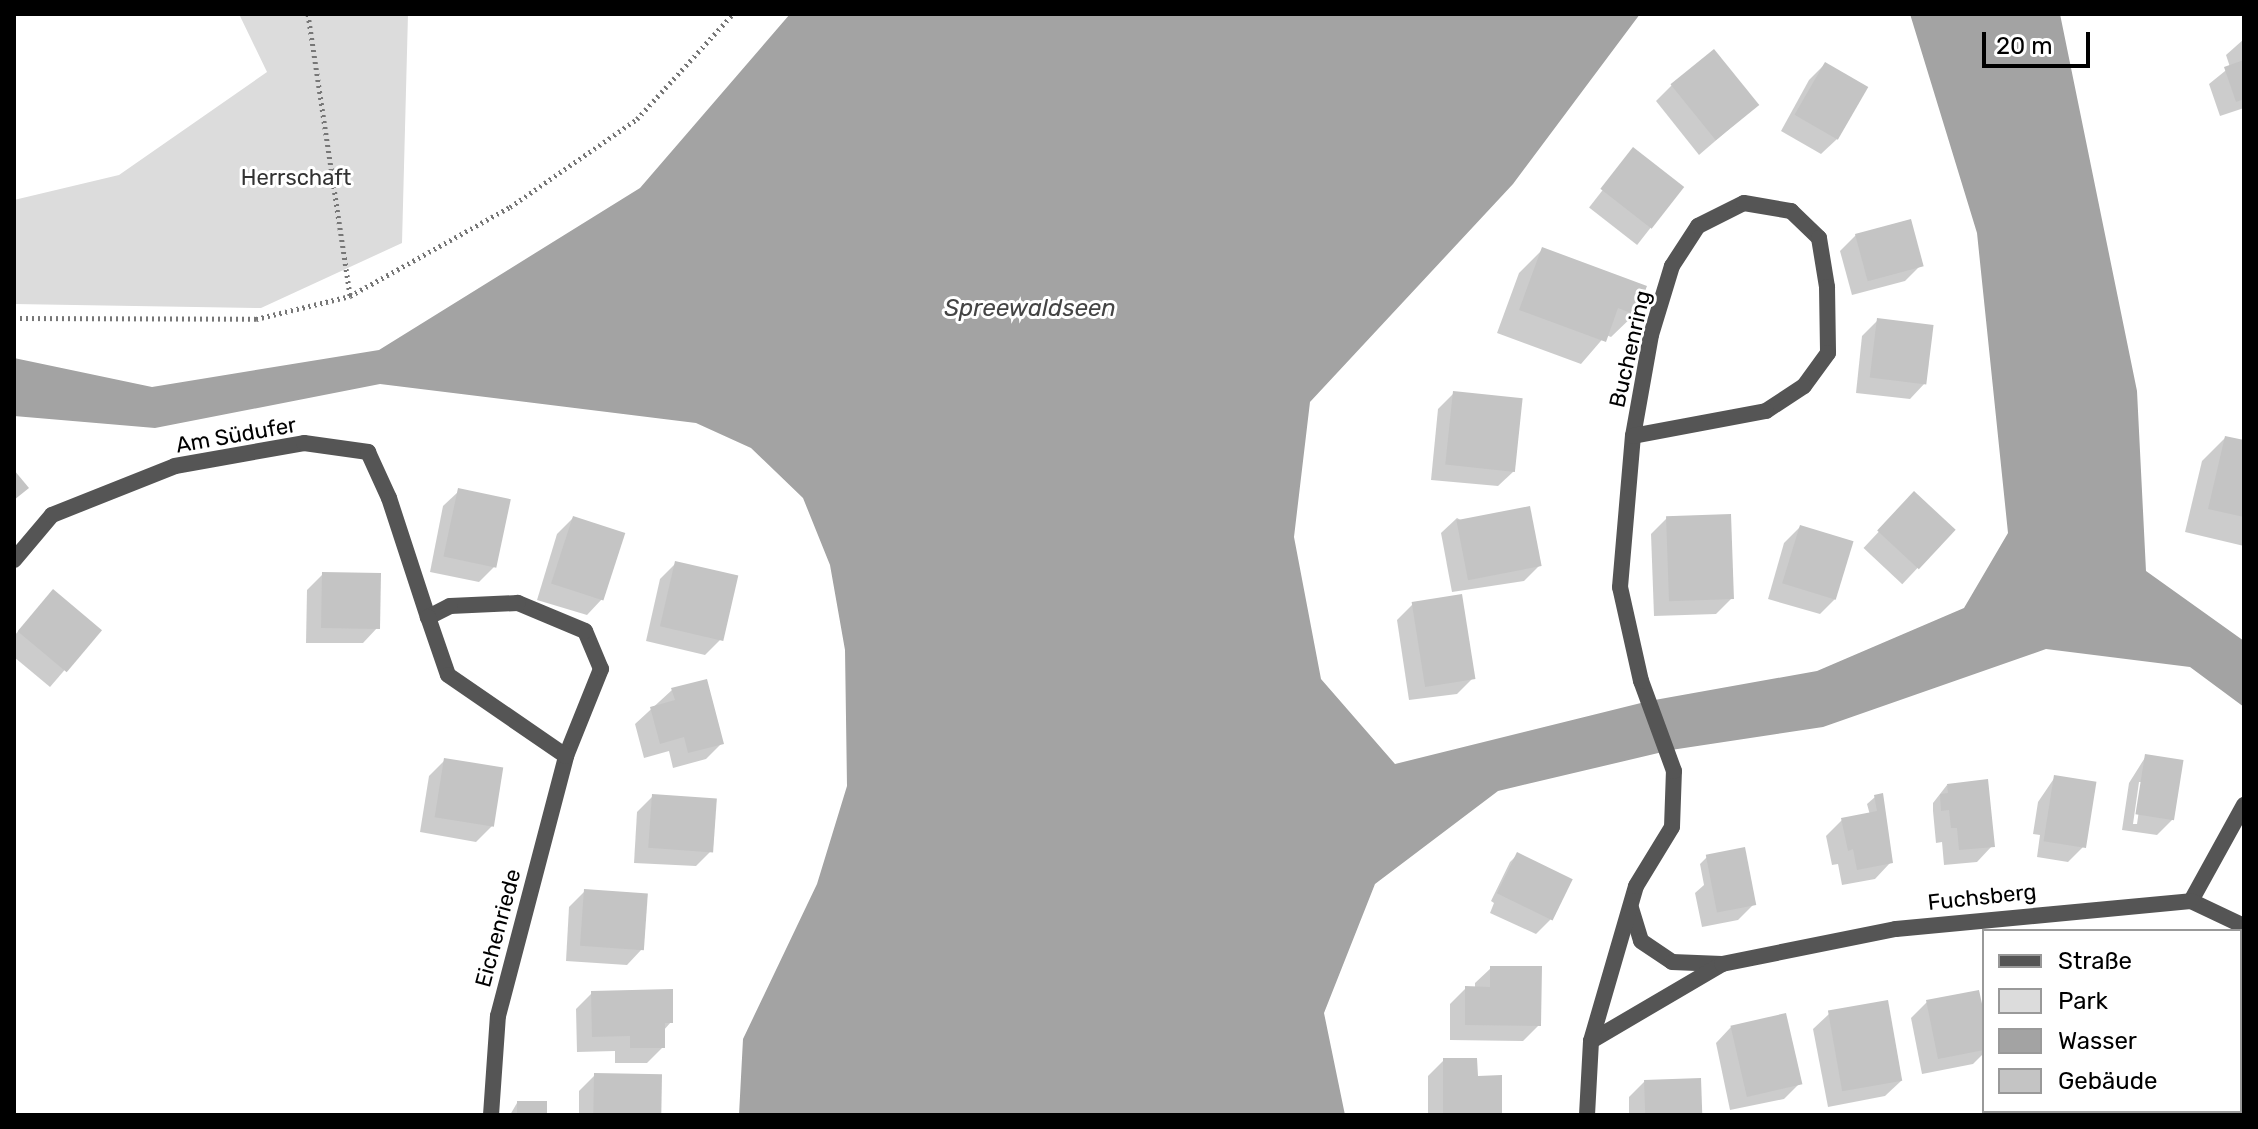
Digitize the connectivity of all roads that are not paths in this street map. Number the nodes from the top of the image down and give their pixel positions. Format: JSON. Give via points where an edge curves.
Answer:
{"nodes":[{"id":1,"x":1633,"y":436,"type":"junction"},
{"id":2,"x":14,"y":560,"type":"edge"},
{"id":3,"x":428,"y":617,"type":"junction"},
{"id":4,"x":566,"y":756,"type":"junction"},
{"id":5,"x":2244,"y":805,"type":"edge"},
{"id":6,"x":2191,"y":901,"type":"junction"},
{"id":7,"x":1631,"y":908,"type":"junction"},
{"id":8,"x":2244,"y":926,"type":"edge"},
{"id":9,"x":1722,"y":964,"type":"junction"},
{"id":10,"x":1591,"y":1041,"type":"junction"},
{"id":11,"x":491,"y":1115,"type":"edge"},
{"id":12,"x":1587,"y":1115,"type":"edge"}],
"edges":[{"from":1,"to":1,"type":"street","name":"Buchenring","via":[[1651,335],[1672,266],[1698,226],[1744,203],[1791,211],[1819,238],[1827,287],[1828,353],[1804,386],[1766,411]]},
{"from":1,"to":7,"type":"street","name":"Buchenring","via":[[1620,587],[1641,681],[1674,771],[1672,827],[1636,886]]},
{"from":2,"to":3,"type":"street","name":"Am Südufer","via":[[52,515],[175,466],[304,443],[368,452],[389,498]]},
{"from":3,"to":4,"type":"street","via":[[448,675]]},
{"from":3,"to":4,"type":"street","name":"Eichenriede","via":[[450,606],[518,603],[585,631],[601,669]]},
{"from":4,"to":11,"type":"street","name":"Eichenriede","via":[[498,1016]]},
{"from":5,"to":6,"type":"street"},
{"from":6,"to":8,"type":"street"},
{"from":6,"to":9,"type":"street","name":"Fuchsberg","via":[[1896,929]]},
{"from":7,"to":9,"type":"street","name":"Fuchsberg","via":[[1641,941],[1672,962]]},
{"from":7,"to":10,"type":"street"},
{"from":9,"to":10,"type":"street","name":"Fuchsberg"},
{"from":10,"to":12,"type":"street"}]}
